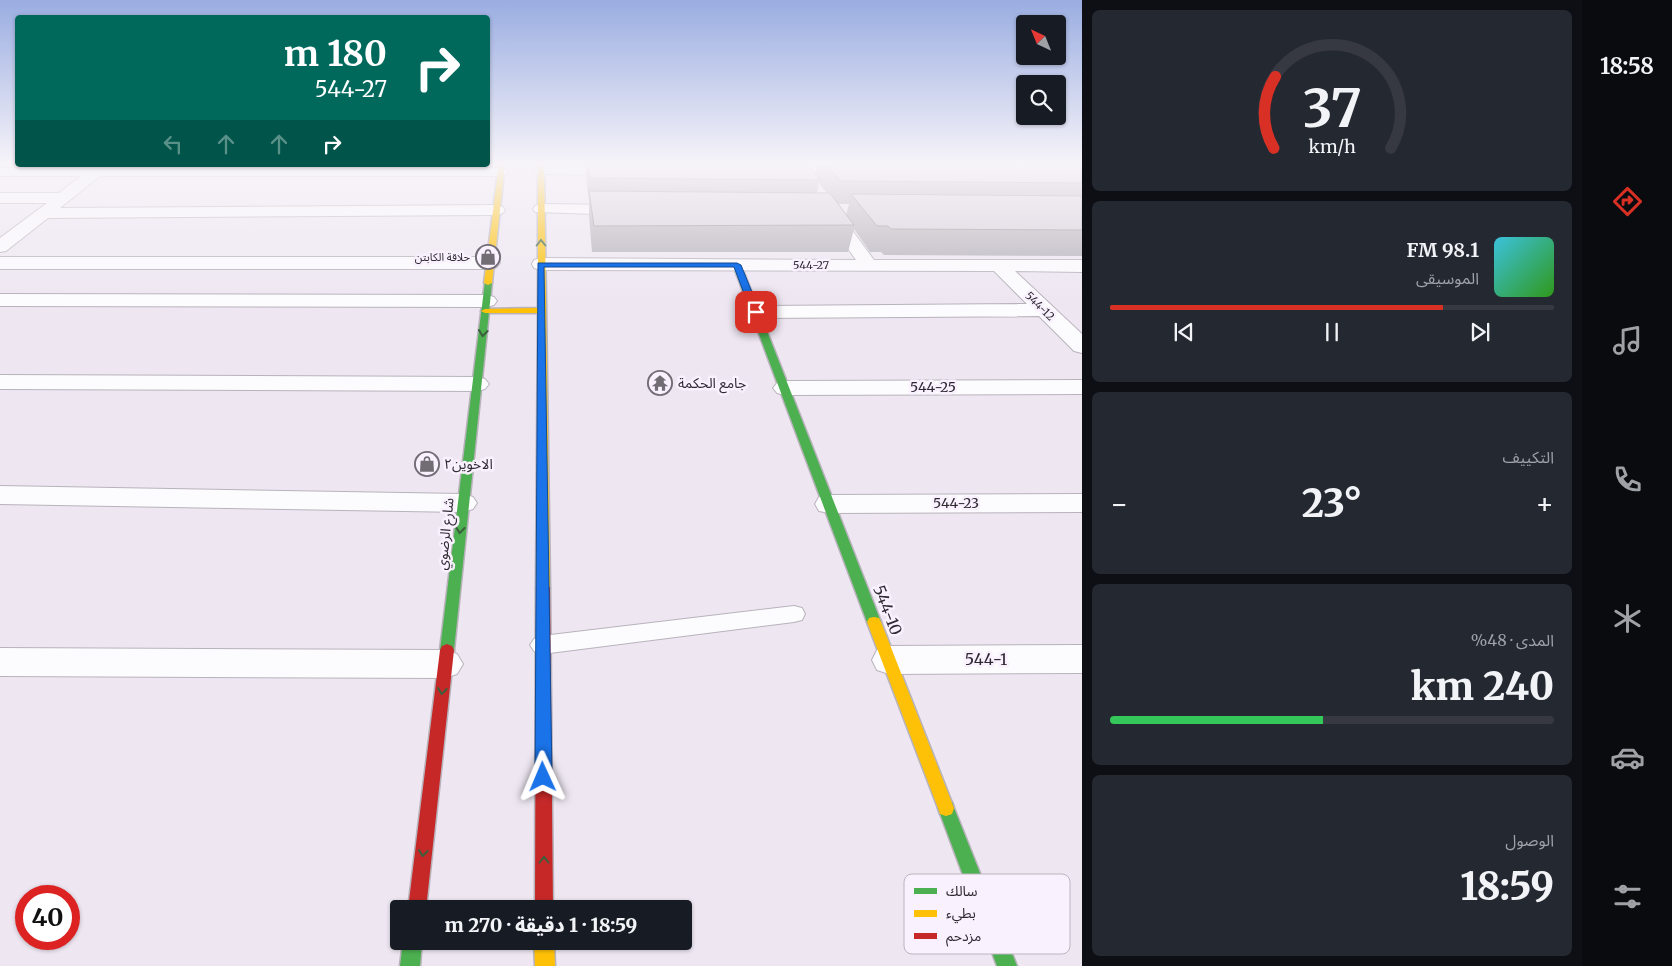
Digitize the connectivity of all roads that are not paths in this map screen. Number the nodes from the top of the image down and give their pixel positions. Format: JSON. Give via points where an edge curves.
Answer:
{"nodes":[{"id":1,"x":50,"y":208,"type":"edge"},
{"id":2,"x":828,"y":208,"type":"edge"},
{"id":3,"x":497,"y":210,"type":"joint"},
{"id":4,"x":541,"y":210,"type":"joint"},
{"id":5,"x":640,"y":210,"type":"edge"},
{"id":6,"x":810,"y":211,"type":"edge"},
{"id":7,"x":830,"y":211,"type":"junction"},
{"id":8,"x":849,"y":211,"type":"dead end"},
{"id":9,"x":44,"y":213,"type":"junction"},
{"id":10,"x":2,"y":243,"type":"edge"},
{"id":11,"x":491,"y":263,"type":"junction"},
{"id":12,"x":0,"y":264,"type":"edge"},
{"id":13,"x":541,"y":264,"type":"junction"},
{"id":14,"x":737,"y":265,"type":"junction"},
{"id":15,"x":869,"y":265,"type":"junction"},
{"id":16,"x":999,"y":266,"type":"junction"},
{"id":17,"x":1082,"y":266,"type":"edge"},
{"id":18,"x":0,"y":300,"type":"edge"},
{"id":19,"x":486,"y":306,"type":"junction"},
{"id":20,"x":540,"y":310,"type":"junction"},
{"id":21,"x":1044,"y":310,"type":"junction"},
{"id":22,"x":756,"y":312,"type":"junction"},
{"id":23,"x":1082,"y":346,"type":"edge"},
{"id":24,"x":0,"y":382,"type":"edge"},
{"id":25,"x":477,"y":384,"type":"junction"},
{"id":26,"x":1082,"y":387,"type":"edge"},
{"id":27,"x":785,"y":388,"type":"junction"},
{"id":28,"x":0,"y":495,"type":"edge"},
{"id":29,"x":463,"y":503,"type":"junction"},
{"id":30,"x":1082,"y":503,"type":"edge"},
{"id":31,"x":829,"y":504,"type":"junction"},
{"id":32,"x":794,"y":614,"type":"dead end"},
{"id":33,"x":542,"y":646,"type":"junction"},
{"id":34,"x":1082,"y":659,"type":"edge"},
{"id":35,"x":889,"y":660,"type":"junction"},
{"id":36,"x":0,"y":662,"type":"edge"},
{"id":37,"x":445,"y":664,"type":"junction"},
{"id":38,"x":972,"y":874,"type":"edge"},
{"id":39,"x":418,"y":900,"type":"edge"},
{"id":40,"x":544,"y":900,"type":"edge"},
{"id":41,"x":412,"y":950,"type":"edge"},
{"id":42,"x":544,"y":950,"type":"edge"},
{"id":43,"x":1002,"y":954,"type":"edge"},
{"id":44,"x":410,"y":966,"type":"edge"},
{"id":45,"x":545,"y":966,"type":"edge"},
{"id":46,"x":1007,"y":966,"type":"edge"}],
"edges":[{"from":1,"to":9,"type":"street"},
{"from":2,"to":7,"type":"street"},
{"from":3,"to":9,"type":"street"},
{"from":3,"to":11,"type":"street","name":"شارع الرضوي"},
{"from":4,"to":5,"type":"street"},
{"from":13,"to":4,"type":"street","one_way":true},
{"from":6,"to":7,"type":"street"},
{"from":7,"to":8,"type":"street"},
{"from":7,"to":15,"type":"street"},
{"from":9,"to":10,"type":"street"},
{"from":11,"to":12,"type":"street"},
{"from":11,"to":19,"type":"street","name":"شارع الرضوي"},
{"from":13,"to":14,"type":"street","name":"544-27"},
{"from":13,"to":20,"type":"street"},
{"from":14,"to":15,"type":"street","name":"544-27"},
{"from":14,"to":22,"type":"street","name":"544-10"},
{"from":15,"to":16,"type":"street","name":"544-27"},
{"from":16,"to":17,"type":"street","name":"544-27"},
{"from":16,"to":21,"type":"street","name":"544-12"},
{"from":18,"to":19,"type":"street"},
{"from":19,"to":20,"type":"street"},
{"from":19,"to":25,"type":"street","name":"شارع الرضوي","one_way":true},
{"from":20,"to":33,"type":"street"},
{"from":21,"to":22,"type":"street"},
{"from":21,"to":23,"type":"street","name":"544-12"},
{"from":22,"to":27,"type":"street","name":"544-10"},
{"from":24,"to":25,"type":"street"},
{"from":25,"to":29,"type":"street","name":"شارع الرضوي"},
{"from":26,"to":27,"type":"street","name":"544-25"},
{"from":27,"to":31,"type":"street","name":"544-10"},
{"from":28,"to":29,"type":"street"},
{"from":29,"to":37,"type":"street","name":"شارع الرضوي","one_way":true},
{"from":30,"to":31,"type":"street","name":"544-23"},
{"from":31,"to":35,"type":"street","name":"544-10"},
{"from":32,"to":33,"type":"lane"},
{"from":40,"to":33,"type":"street","one_way":true},
{"from":34,"to":35,"type":"street","name":"544-1"},
{"from":35,"to":38,"type":"street","name":"544-10"},
{"from":36,"to":37,"type":"street"},
{"from":37,"to":39,"type":"street","name":"شارع الرضوي","one_way":true},
{"from":41,"to":44,"type":"street"},
{"from":42,"to":45,"type":"street"},
{"from":43,"to":46,"type":"street","name":"544-10"}]}
